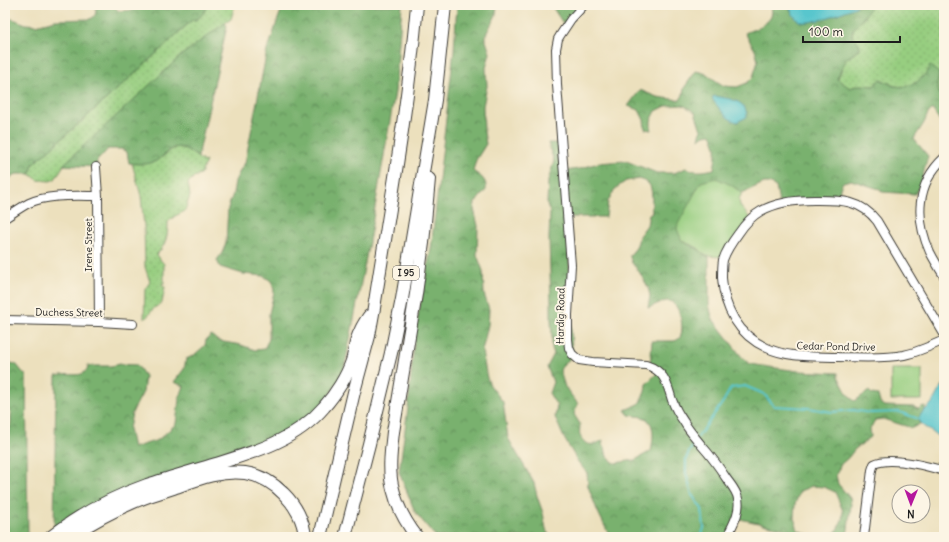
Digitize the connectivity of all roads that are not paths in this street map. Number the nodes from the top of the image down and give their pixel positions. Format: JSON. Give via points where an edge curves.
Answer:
{"nodes":[{"id":1,"x":417,"y":5,"type":"edge"},
{"id":2,"x":445,"y":5,"type":"edge"},
{"id":3,"x":584,"y":5,"type":"edge"},
{"id":4,"x":435,"y":100,"type":"junction"},
{"id":5,"x":944,"y":158,"type":"edge"},
{"id":6,"x":96,"y":167,"type":"dead end"},
{"id":7,"x":98,"y":196,"type":"junction"},
{"id":8,"x":5,"y":218,"type":"edge"},
{"id":9,"x":944,"y":276,"type":"edge"},
{"id":10,"x":374,"y":308,"type":"junction"},
{"id":11,"x":5,"y":320,"type":"edge"},
{"id":12,"x":99,"y":322,"type":"junction"},
{"id":13,"x":132,"y":324,"type":"dead end"},
{"id":14,"x":944,"y":334,"type":"edge"},
{"id":15,"x":944,"y":340,"type":"edge"},
{"id":16,"x":944,"y":472,"type":"edge"},
{"id":17,"x":51,"y":537,"type":"edge"},
{"id":18,"x":69,"y":537,"type":"edge"},
{"id":19,"x":305,"y":537,"type":"edge"},
{"id":20,"x":320,"y":537,"type":"edge"},
{"id":21,"x":345,"y":537,"type":"edge"},
{"id":22,"x":417,"y":537,"type":"edge"},
{"id":23,"x":727,"y":537,"type":"edge"},
{"id":24,"x":864,"y":537,"type":"edge"}],
"edges":[{"from":1,"to":10,"type":"highway","number":"I 95","via":[[408,94]]},
{"from":2,"to":4,"type":"highway","number":"I 95"},
{"from":3,"to":23,"type":"street","name":"Hardig Road","via":[[561,34],[556,49],[571,265],[569,348],[579,360],[643,365],[652,367],[661,374],[685,424],[738,498],[739,506],[734,524]]},
{"from":4,"to":21,"type":"highway","number":"I 95","via":[[391,353]]},
{"from":4,"to":22,"type":"highway","via":[[424,236],[391,451],[392,488],[408,526]]},
{"from":5,"to":9,"type":"street","via":[[926,183],[920,214],[923,235]]},
{"from":6,"to":7,"type":"street","name":"Irene Street"},
{"from":7,"to":8,"type":"street","via":[[43,199],[30,203]]},
{"from":7,"to":12,"type":"street","name":"Irene Street"},
{"from":10,"to":17,"type":"highway","via":[[359,332],[352,362],[335,393],[319,413],[301,429],[267,447],[125,494],[90,511]]},
{"from":10,"to":20,"type":"highway","number":"I 95"},
{"from":11,"to":12,"type":"street","name":"Duchess Street"},
{"from":12,"to":13,"type":"street","name":"Duchess Street"},
{"from":14,"to":15,"type":"street","name":"Cedar Pond Drive","via":[[877,221],[862,207],[845,201],[811,200],[767,208],[754,216],[726,251],[722,273],[725,300],[739,327],[748,337],[767,349],[814,357],[880,357],[910,353]]},
{"from":16,"to":24,"type":"street","via":[[926,466],[898,462],[884,461],[874,464]]},
{"from":18,"to":19,"type":"highway","via":[[137,500],[200,479],[227,473],[258,476],[279,488],[291,501],[298,514]]}]}
